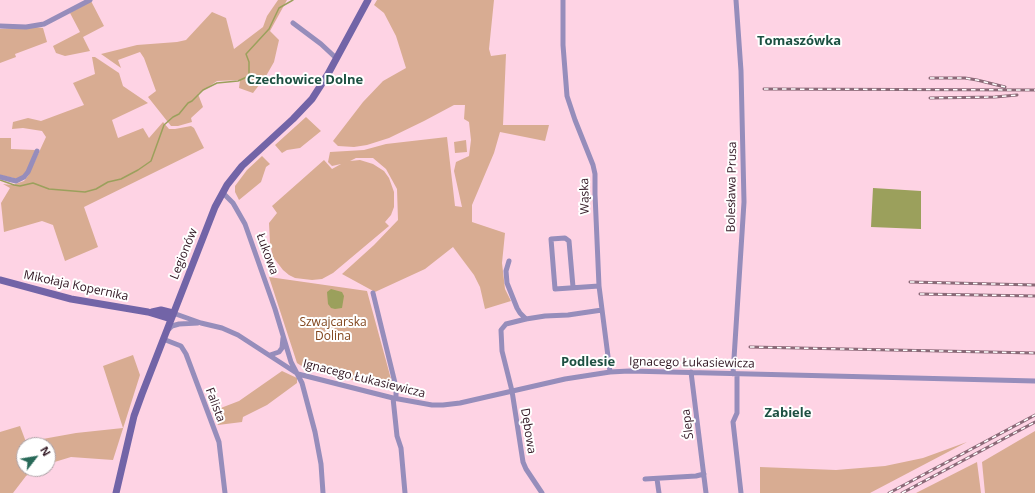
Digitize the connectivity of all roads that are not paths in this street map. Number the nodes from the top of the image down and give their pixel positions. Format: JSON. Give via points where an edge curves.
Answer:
{"nodes":[{"id":1,"x":90,"y":0,"type":"edge"},
{"id":2,"x":368,"y":0,"type":"edge"},
{"id":3,"x":563,"y":0,"type":"edge"},
{"id":4,"x":736,"y":0,"type":"edge"},
{"id":5,"x":293,"y":23,"type":"dead end"},
{"id":6,"x":0,"y":26,"type":"edge"},
{"id":7,"x":336,"y":58,"type":"junction"},
{"id":8,"x":37,"y":151,"type":"dead end"},
{"id":9,"x":0,"y":177,"type":"edge"},
{"id":10,"x":222,"y":193,"type":"junction"},
{"id":11,"x":509,"y":261,"type":"dead end"},
{"id":12,"x":0,"y":280,"type":"edge"},
{"id":13,"x":599,"y":286,"type":"junction"},
{"id":14,"x":573,"y":287,"type":"junction"},
{"id":15,"x":373,"y":293,"type":"dead end"},
{"id":16,"x":602,"y":310,"type":"junction"},
{"id":17,"x":172,"y":316,"type":"junction"},
{"id":18,"x":526,"y":319,"type":"junction"},
{"id":19,"x":201,"y":323,"type":"junction"},
{"id":20,"x":179,"y":324,"type":"junction"},
{"id":21,"x":281,"y":327,"type":"junction"},
{"id":22,"x":164,"y":335,"type":"junction"},
{"id":23,"x":288,"y":351,"type":"junction"},
{"id":24,"x":279,"y":352,"type":"junction"},
{"id":25,"x":270,"y":355,"type":"junction"},
{"id":26,"x":279,"y":361,"type":"junction"},
{"id":27,"x":610,"y":372,"type":"junction"},
{"id":28,"x":691,"y":372,"type":"junction"},
{"id":29,"x":298,"y":374,"type":"junction"},
{"id":30,"x":735,"y":374,"type":"junction"},
{"id":31,"x":1035,"y":381,"type":"edge"},
{"id":32,"x":512,"y":391,"type":"junction"},
{"id":33,"x":395,"y":398,"type":"junction"},
{"id":34,"x":704,"y":474,"type":"junction"},
{"id":35,"x":645,"y":479,"type":"dead end"},
{"id":36,"x":657,"y":479,"type":"junction"},
{"id":37,"x":116,"y":493,"type":"edge"},
{"id":38,"x":225,"y":493,"type":"edge"},
{"id":39,"x":323,"y":493,"type":"edge"},
{"id":40,"x":405,"y":493,"type":"edge"},
{"id":41,"x":542,"y":493,"type":"edge"},
{"id":42,"x":659,"y":493,"type":"edge"},
{"id":43,"x":706,"y":493,"type":"edge"},
{"id":44,"x":741,"y":493,"type":"edge"}],
"edges":[{"from":1,"to":6,"type":"street","via":[[44,24],[26,27]]},
{"from":2,"to":7,"type":"street","name":"Legionów"},
{"from":3,"to":13,"type":"street","name":"Wąska","via":[[567,96],[595,174]]},
{"from":4,"to":30,"type":"street","name":"Bolesława Prusa","via":[[744,202]]},
{"from":5,"to":7,"type":"street"},
{"from":7,"to":10,"type":"street","name":"Legionów","via":[[302,110],[242,166]]},
{"from":8,"to":9,"type":"street","via":[[24,178],[16,181]]},
{"from":10,"to":17,"type":"street","name":"Legionów"},
{"from":10,"to":21,"type":"street","name":"Łukowa","via":[[228,196],[238,209],[245,224]]},
{"from":11,"to":18,"type":"street","via":[[506,271],[507,283],[517,308]]},
{"from":12,"to":17,"type":"street","name":"Mikołaja Kopernika","via":[[71,299]]},
{"from":13,"to":14,"type":"street"},
{"from":13,"to":16,"type":"street","name":"Wąska"},
{"from":14,"to":14,"type":"street","via":[[555,289],[551,239],[565,238],[569,241]]},
{"from":15,"to":33,"type":"street","via":[[396,387]]},
{"from":16,"to":18,"type":"street"},
{"from":16,"to":27,"type":"street","name":"Wąska"},
{"from":17,"to":19,"type":"street","name":"Ignacego Łukasiewicza"},
{"from":17,"to":20,"type":"street"},
{"from":17,"to":22,"type":"street","name":"Legionów"},
{"from":18,"to":32,"type":"street","name":"Dębowa","via":[[506,324],[501,330],[503,356]]},
{"from":19,"to":20,"type":"street","name":"Ignacego Łukasiewicza"},
{"from":19,"to":25,"type":"street","name":"Ignacego Łukasiewicza","via":[[231,331]]},
{"from":20,"to":22,"type":"street","name":"Ignacego Łukasiewicza","via":[[172,326]]},
{"from":21,"to":23,"type":"street","name":"Łukowa"},
{"from":21,"to":24,"type":"street","name":"Łukowa","via":[[283,343]]},
{"from":22,"to":37,"type":"street","name":"Legionów","via":[[134,416]]},
{"from":22,"to":38,"type":"street","name":"Falista","via":[[181,346],[186,354],[219,442]]},
{"from":23,"to":26,"type":"street","via":[[283,360]]},
{"from":23,"to":29,"type":"street","name":"Łukowa"},
{"from":24,"to":25,"type":"street"},
{"from":24,"to":26,"type":"street","name":"Łukowa"},
{"from":25,"to":26,"type":"street","name":"Ignacego Łukasiewicza"},
{"from":26,"to":29,"type":"street","name":"Ignacego Łukasiewicza"},
{"from":27,"to":28,"type":"street","name":"Ignacego Łukasiewicza"},
{"from":27,"to":32,"type":"street","name":"Ignacego Łukasiewicza"},
{"from":28,"to":30,"type":"street","name":"Ignacego Łukasiewicza"},
{"from":28,"to":34,"type":"street","name":"Ślepa"},
{"from":29,"to":33,"type":"street","name":"Ignacego Łukasiewicza"},
{"from":29,"to":39,"type":"street","name":"Łukowa","via":[[315,432]]},
{"from":30,"to":31,"type":"street","name":"Ignacego Łukasiewicza"},
{"from":30,"to":44,"type":"street","name":"Bolesława Prusa","via":[[737,413],[733,422]]},
{"from":32,"to":33,"type":"street","name":"Ignacego Łukasiewicza","via":[[443,405]]},
{"from":32,"to":41,"type":"street","name":"Dębowa","via":[[523,462]]},
{"from":33,"to":40,"type":"street"},
{"from":34,"to":36,"type":"street"},
{"from":34,"to":43,"type":"street","name":"Ślepa"},
{"from":35,"to":36,"type":"street"},
{"from":36,"to":42,"type":"street"}]}
